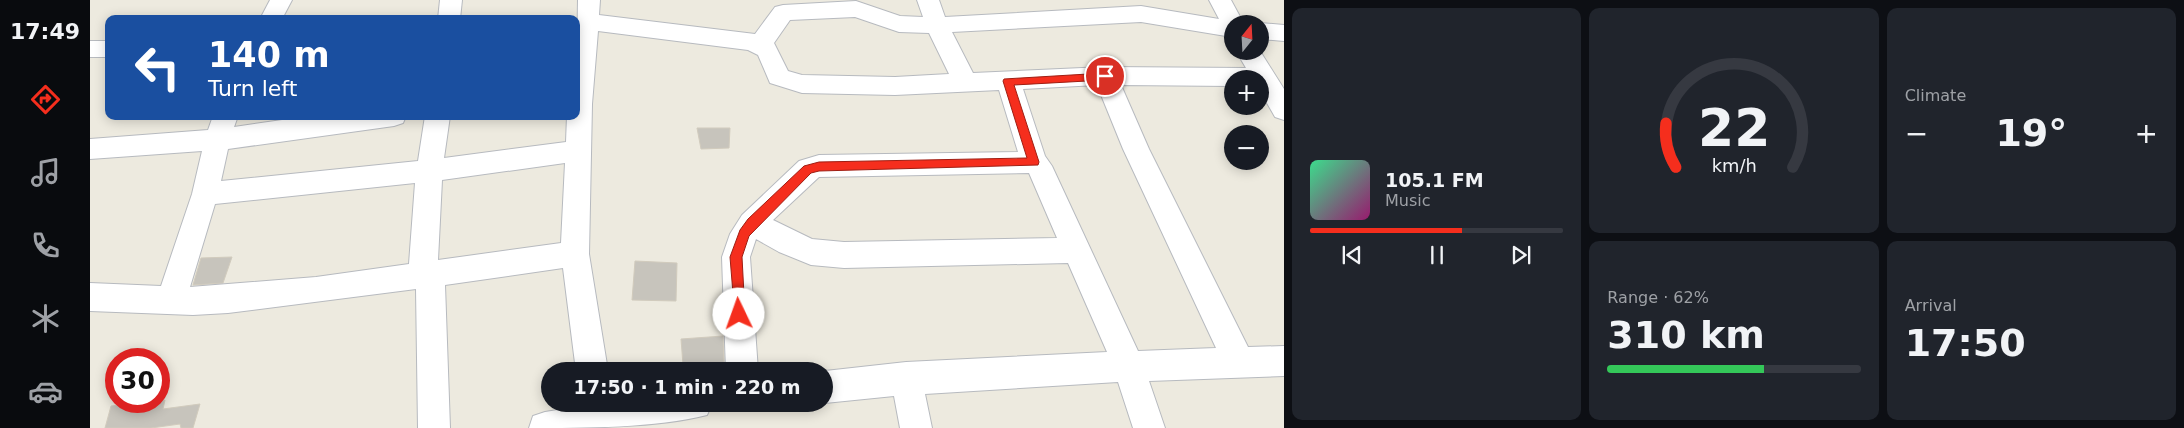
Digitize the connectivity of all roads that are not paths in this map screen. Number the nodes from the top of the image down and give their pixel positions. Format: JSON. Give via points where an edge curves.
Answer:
{"nodes":[{"id":1,"x":281,"y":0,"type":"edge"},
{"id":2,"x":451,"y":0,"type":"edge"},
{"id":3,"x":928,"y":0,"type":"edge"},
{"id":4,"x":1220,"y":0,"type":"edge"},
{"id":5,"x":588,"y":11,"type":"edge"},
{"id":6,"x":273,"y":15,"type":"edge"},
{"id":7,"x":449,"y":15,"type":"edge"},
{"id":8,"x":1228,"y":15,"type":"edge"},
{"id":9,"x":937,"y":25,"type":"junction"},
{"id":10,"x":1224,"y":28,"type":"edge"},
{"id":11,"x":1269,"y":32,"type":"edge"},
{"id":12,"x":1284,"y":33,"type":"edge"},
{"id":13,"x":760,"y":45,"type":"junction"},
{"id":14,"x":90,"y":49,"type":"edge"},
{"id":15,"x":105,"y":49,"type":"edge"},
{"id":16,"x":1105,"y":76,"type":"junction"},
{"id":17,"x":1224,"y":77,"type":"edge"},
{"id":18,"x":1008,"y":81,"type":"junction"},
{"id":19,"x":966,"y":84,"type":"junction"},
{"id":20,"x":1269,"y":88,"type":"edge"},
{"id":21,"x":1284,"y":110,"type":"edge"},
{"id":22,"x":355,"y":120,"type":"edge"},
{"id":23,"x":437,"y":120,"type":"edge"},
{"id":24,"x":221,"y":128,"type":"edge"},
{"id":25,"x":90,"y":149,"type":"edge"},
{"id":26,"x":579,"y":151,"type":"junction"},
{"id":27,"x":1034,"y":162,"type":"junction"},
{"id":28,"x":429,"y":171,"type":"junction"},
{"id":29,"x":205,"y":194,"type":"junction"},
{"id":30,"x":752,"y":222,"type":"junction"},
{"id":31,"x":1076,"y":250,"type":"junction"},
{"id":32,"x":575,"y":254,"type":"junction"},
{"id":33,"x":427,"y":275,"type":"junction"},
{"id":34,"x":90,"y":297,"type":"edge"},
{"id":35,"x":171,"y":300,"type":"junction"},
{"id":36,"x":1284,"y":361,"type":"edge"},
{"id":37,"x":591,"y":362,"type":"edge"},
{"id":38,"x":742,"y":362,"type":"edge"},
{"id":39,"x":1239,"y":362,"type":"junction"},
{"id":40,"x":1128,"y":365,"type":"junction"},
{"id":41,"x":906,"y":378,"type":"junction"},
{"id":42,"x":833,"y":386,"type":"edge"},
{"id":43,"x":636,"y":412,"type":"edge"},
{"id":44,"x":598,"y":417,"type":"edge"},
{"id":45,"x":434,"y":428,"type":"edge"},
{"id":46,"x":544,"y":428,"type":"edge"},
{"id":47,"x":916,"y":428,"type":"edge"},
{"id":48,"x":1149,"y":428,"type":"edge"}],
"edges":[{"from":1,"to":6,"type":"street"},
{"from":2,"to":7,"type":"street"},
{"from":3,"to":9,"type":"street"},
{"from":4,"to":8,"type":"street"},
{"from":5,"to":13,"type":"street"},
{"from":5,"to":26,"type":"street"},
{"from":9,"to":10,"type":"street","via":[[1142,14]]},
{"from":9,"to":13,"type":"street","via":[[899,24],[856,9],[788,12],[780,15]]},
{"from":9,"to":19,"type":"street"},
{"from":11,"to":12,"type":"street"},
{"from":13,"to":19,"type":"street","via":[[767,50],[779,77],[802,84]]},
{"from":14,"to":15,"type":"street"},
{"from":16,"to":17,"type":"street"},
{"from":16,"to":18,"type":"street"},
{"from":16,"to":39,"type":"street","via":[[1136,149]]},
{"from":18,"to":19,"type":"street"},
{"from":18,"to":27,"type":"street"},
{"from":20,"to":21,"type":"street"},
{"from":22,"to":24,"type":"street"},
{"from":23,"to":28,"type":"street"},
{"from":24,"to":25,"type":"street"},
{"from":24,"to":29,"type":"street"},
{"from":26,"to":28,"type":"street"},
{"from":26,"to":32,"type":"street"},
{"from":27,"to":30,"type":"street","via":[[819,166],[808,169]]},
{"from":27,"to":31,"type":"street","via":[[1039,166]]},
{"from":28,"to":29,"type":"street"},
{"from":28,"to":33,"type":"street"},
{"from":29,"to":35,"type":"street"},
{"from":30,"to":31,"type":"street","via":[[789,243],[820,253]]},
{"from":30,"to":38,"type":"street","via":[[736,257]]},
{"from":31,"to":40,"type":"street"},
{"from":32,"to":33,"type":"street"},
{"from":32,"to":37,"type":"street"},
{"from":33,"to":35,"type":"street","via":[[228,299]]},
{"from":33,"to":45,"type":"street"},
{"from":34,"to":35,"type":"street"},
{"from":36,"to":39,"type":"street"},
{"from":39,"to":40,"type":"street"},
{"from":40,"to":41,"type":"street"},
{"from":40,"to":48,"type":"street"},
{"from":41,"to":42,"type":"street"},
{"from":41,"to":47,"type":"street"},
{"from":43,"to":44,"type":"street"},
{"from":44,"to":46,"type":"street"}]}
